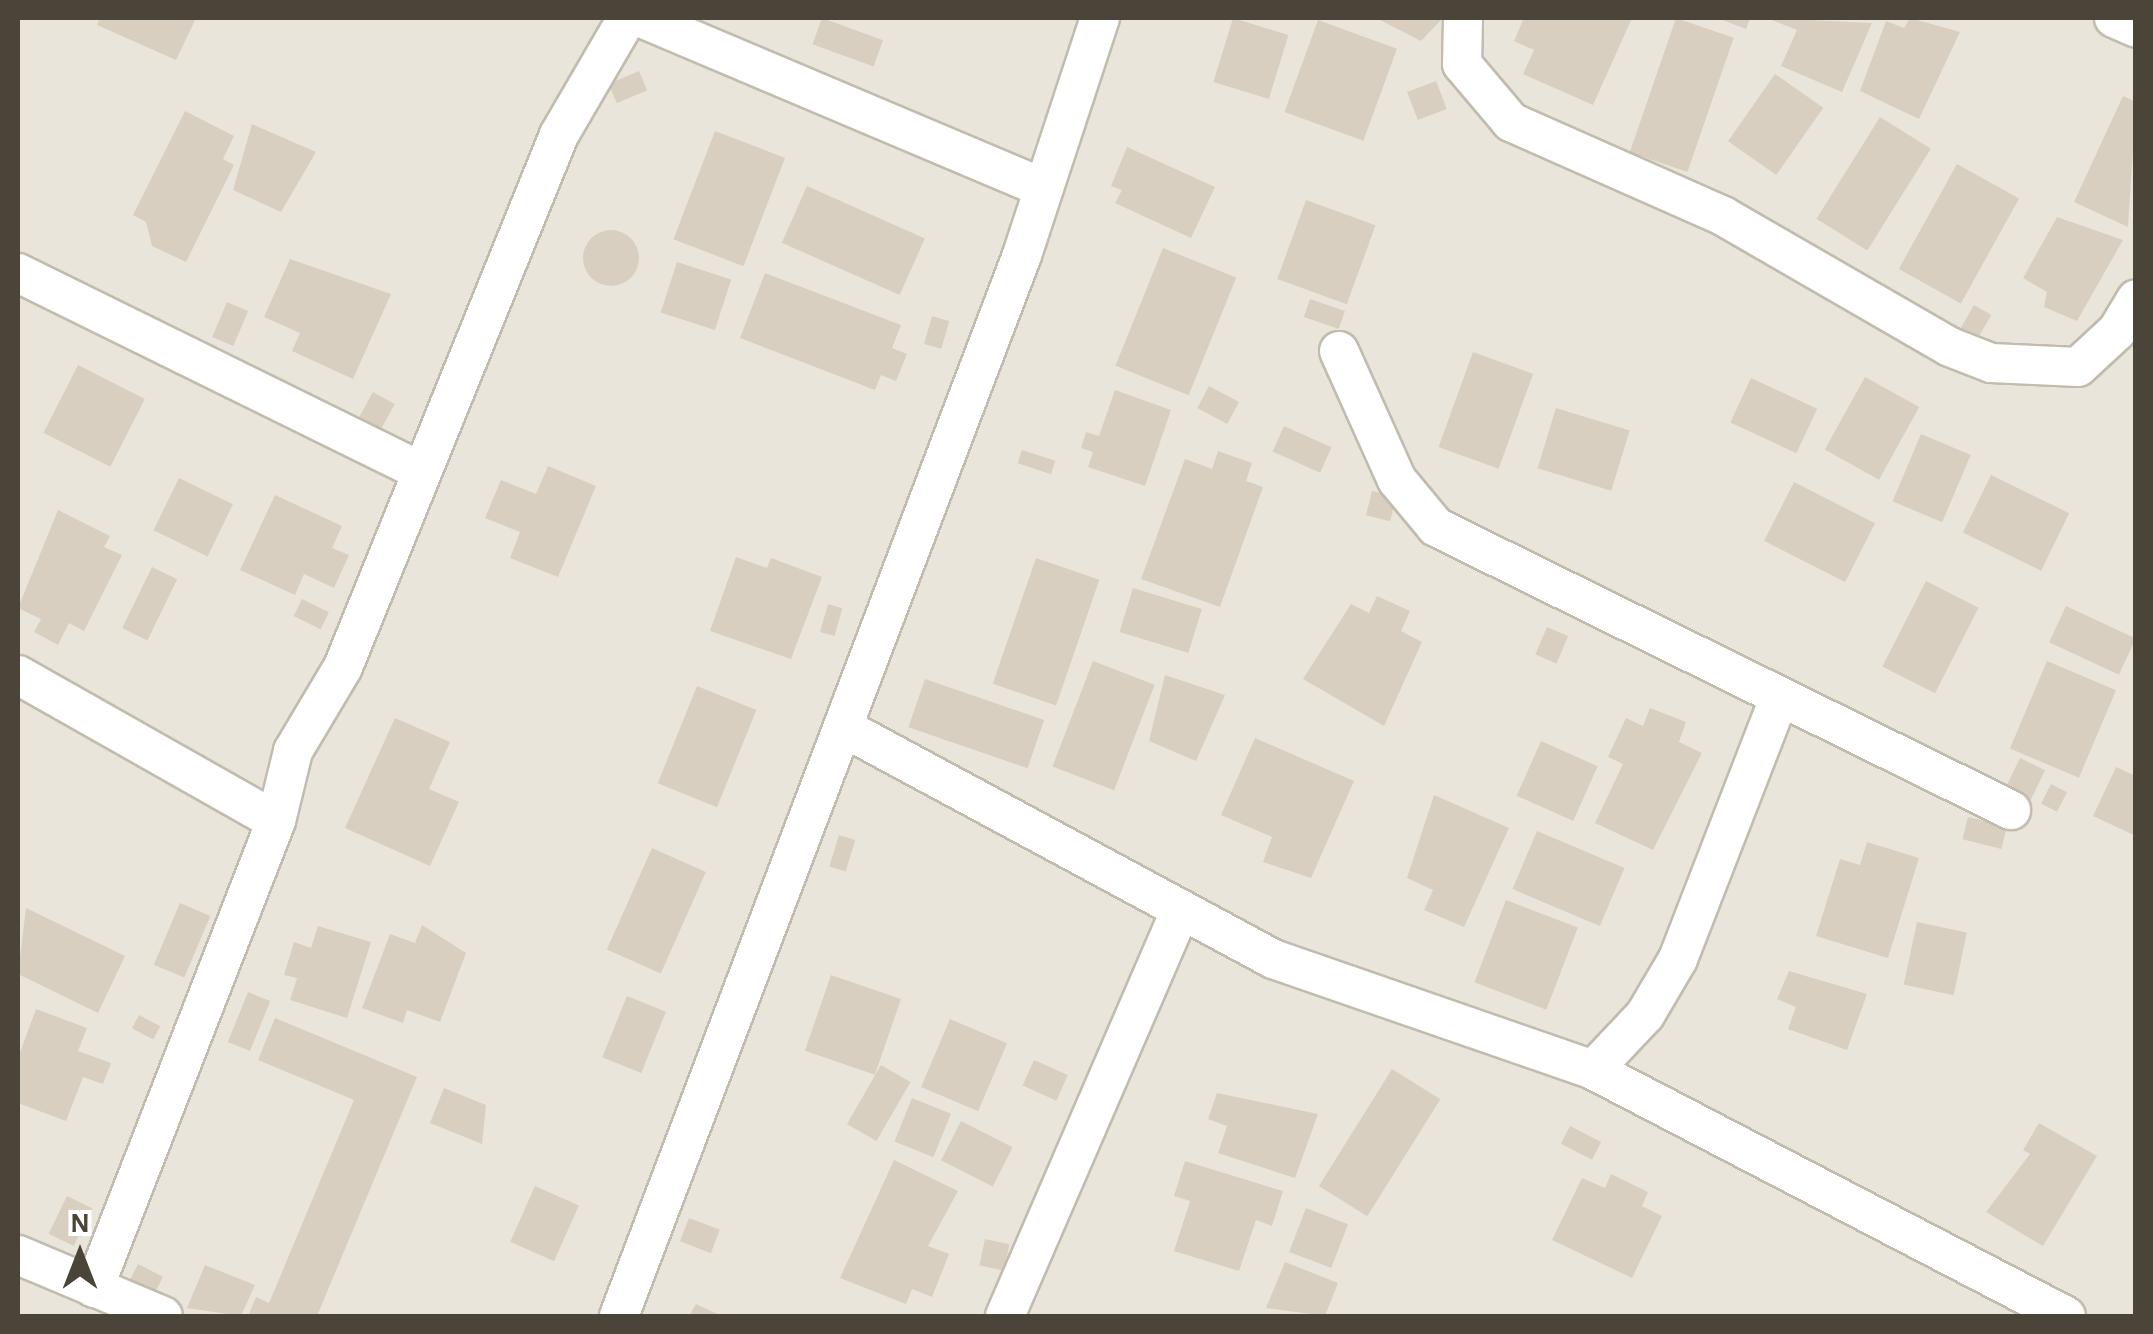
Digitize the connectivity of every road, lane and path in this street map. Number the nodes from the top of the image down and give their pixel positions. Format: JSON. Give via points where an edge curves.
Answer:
{"nodes":[{"id":1,"x":627,"y":18,"type":"edge"},
{"id":2,"x":641,"y":18,"type":"edge"},
{"id":3,"x":1100,"y":18,"type":"edge"},
{"id":4,"x":1463,"y":18,"type":"edge"},
{"id":5,"x":2114,"y":18,"type":"edge"},
{"id":6,"x":2136,"y":28,"type":"edge"},
{"id":7,"x":1044,"y":188,"type":"junction"},
{"id":8,"x":18,"y":273,"type":"edge"},
{"id":9,"x":2136,"y":299,"type":"edge"},
{"id":10,"x":1339,"y":351,"type":"dead end"},
{"id":11,"x":418,"y":470,"type":"junction"},
{"id":12,"x":18,"y":676,"type":"edge"},
{"id":13,"x":1780,"y":698,"type":"junction"},
{"id":14,"x":846,"y":729,"type":"junction"},
{"id":15,"x":2011,"y":810,"type":"dead end"},
{"id":16,"x":276,"y":821,"type":"junction"},
{"id":17,"x":1179,"y":913,"type":"junction"},
{"id":18,"x":1593,"y":1070,"type":"junction"},
{"id":19,"x":18,"y":1255,"type":"edge"},
{"id":20,"x":94,"y":1288,"type":"junction"},
{"id":21,"x":163,"y":1316,"type":"edge"},
{"id":22,"x":620,"y":1316,"type":"edge"},
{"id":23,"x":1005,"y":1316,"type":"edge"},
{"id":24,"x":2066,"y":1316,"type":"edge"}],
"edges":[{"from":1,"to":11,"type":"street","via":[[559,135]]},
{"from":2,"to":7,"type":"street"},
{"from":3,"to":7,"type":"street"},
{"from":4,"to":9,"type":"street","via":[[1462,64],[1486,102],[1511,122],[1723,216],[1991,364],[2078,367],[2117,332]]},
{"from":5,"to":6,"type":"street"},
{"from":7,"to":14,"type":"street"},
{"from":8,"to":11,"type":"street"},
{"from":10,"to":13,"type":"street","via":[[1397,480],[1436,527]]},
{"from":11,"to":16,"type":"street","via":[[343,667],[293,751]]},
{"from":12,"to":16,"type":"street"},
{"from":13,"to":15,"type":"street"},
{"from":13,"to":18,"type":"street","via":[[1678,959],[1646,1015]]},
{"from":14,"to":17,"type":"street"},
{"from":14,"to":22,"type":"street"},
{"from":16,"to":20,"type":"street"},
{"from":17,"to":18,"type":"street","via":[[1273,959]]},
{"from":17,"to":23,"type":"street"},
{"from":18,"to":24,"type":"street"},
{"from":19,"to":20,"type":"street"},
{"from":20,"to":21,"type":"street"}]}
